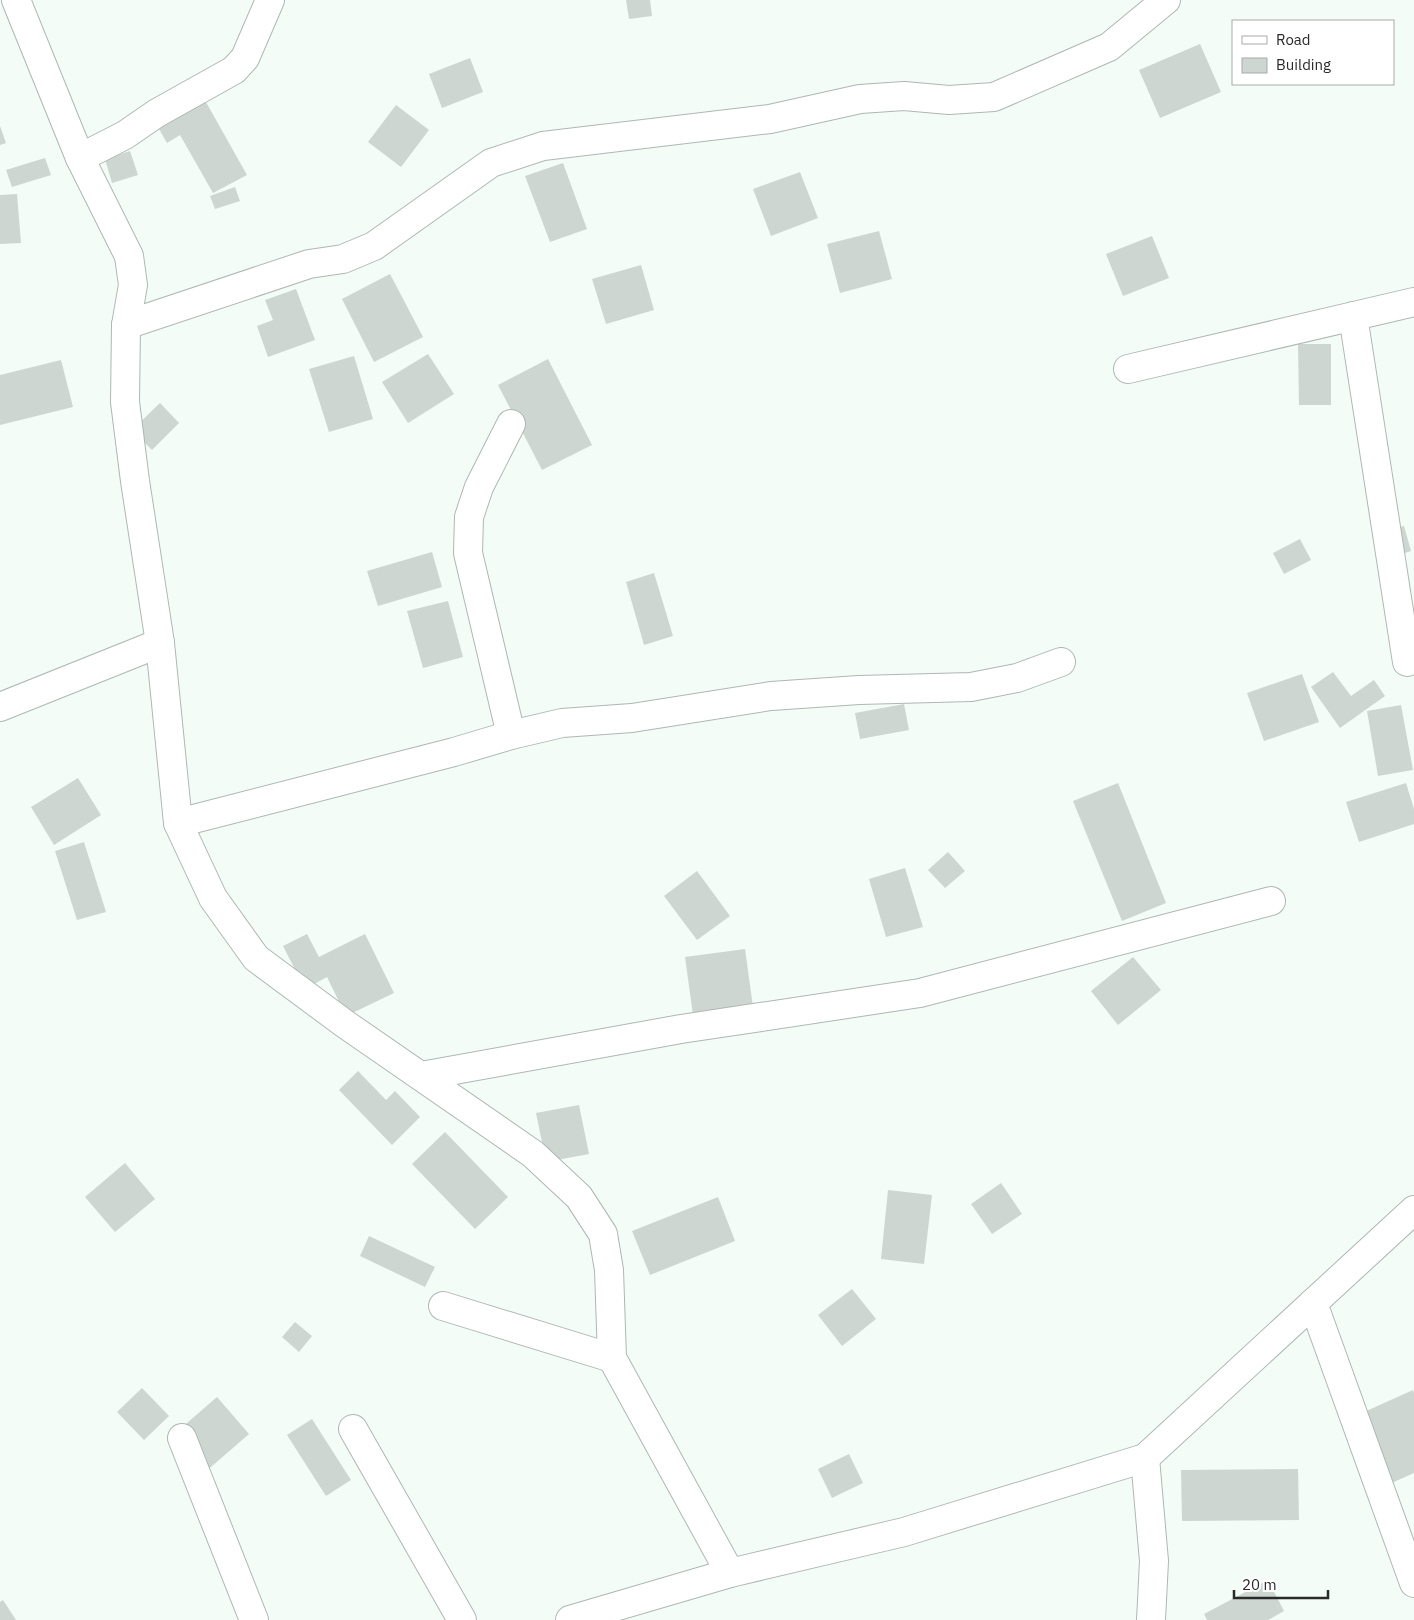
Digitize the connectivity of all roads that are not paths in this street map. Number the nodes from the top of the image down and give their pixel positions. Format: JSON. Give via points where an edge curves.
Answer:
{"nodes":[{"id":1,"x":16,"y":0,"type":"edge"},
{"id":2,"x":270,"y":0,"type":"edge"},
{"id":3,"x":1166,"y":0,"type":"edge"},
{"id":4,"x":80,"y":158,"type":"junction"},
{"id":5,"x":1414,"y":302,"type":"edge"},
{"id":6,"x":1353,"y":316,"type":"junction"},
{"id":7,"x":126,"y":325,"type":"junction"},
{"id":8,"x":1128,"y":369,"type":"dead end"},
{"id":9,"x":511,"y":424,"type":"dead end"},
{"id":10,"x":160,"y":643,"type":"junction"},
{"id":11,"x":1061,"y":662,"type":"dead end"},
{"id":12,"x":1407,"y":662,"type":"dead end"},
{"id":13,"x":0,"y":707,"type":"edge"},
{"id":14,"x":511,"y":734,"type":"junction"},
{"id":15,"x":178,"y":823,"type":"junction"},
{"id":16,"x":1271,"y":901,"type":"dead end"},
{"id":17,"x":421,"y":1076,"type":"junction"},
{"id":18,"x":1414,"y":1210,"type":"edge"},
{"id":19,"x":1313,"y":1302,"type":"junction"},
{"id":20,"x":443,"y":1306,"type":"dead end"},
{"id":21,"x":612,"y":1358,"type":"junction"},
{"id":22,"x":353,"y":1428,"type":"dead end"},
{"id":23,"x":182,"y":1438,"type":"dead end"},
{"id":24,"x":1145,"y":1458,"type":"junction"},
{"id":25,"x":730,"y":1573,"type":"junction"},
{"id":26,"x":1414,"y":1583,"type":"edge"},
{"id":27,"x":576,"y":1619,"type":"edge"},
{"id":28,"x":254,"y":1620,"type":"edge"},
{"id":29,"x":462,"y":1620,"type":"edge"},
{"id":30,"x":1151,"y":1620,"type":"edge"}],
"edges":[{"from":1,"to":4,"type":"street"},
{"from":2,"to":4,"type":"street","via":[[245,58],[234,70]]},
{"from":3,"to":7,"type":"street","via":[[1109,47],[994,97],[860,99],[770,119],[543,146],[491,163],[374,246],[343,258],[309,264]]},
{"from":4,"to":7,"type":"street","via":[[128,256],[133,285]]},
{"from":5,"to":6,"type":"street"},
{"from":6,"to":8,"type":"street"},
{"from":6,"to":12,"type":"street"},
{"from":7,"to":10,"type":"street","via":[[125,402]]},
{"from":9,"to":14,"type":"street","via":[[479,487],[469,517],[468,553]]},
{"from":10,"to":13,"type":"street"},
{"from":10,"to":15,"type":"street"},
{"from":11,"to":14,"type":"street","via":[[1017,678],[971,687],[771,696],[632,718],[562,723]]},
{"from":14,"to":15,"type":"street","via":[[454,752]]},
{"from":15,"to":17,"type":"street","via":[[214,898],[256,958]]},
{"from":16,"to":17,"type":"street","via":[[920,993],[681,1029]]},
{"from":17,"to":21,"type":"street","via":[[533,1154],[579,1198],[589,1212],[603,1234],[609,1270]]},
{"from":18,"to":19,"type":"street"},
{"from":19,"to":24,"type":"street"},
{"from":19,"to":26,"type":"street"},
{"from":20,"to":21,"type":"street"},
{"from":21,"to":25,"type":"street"},
{"from":22,"to":29,"type":"street"},
{"from":23,"to":28,"type":"street"},
{"from":24,"to":25,"type":"street","via":[[904,1532]]},
{"from":24,"to":30,"type":"street","via":[[1154,1561]]},
{"from":25,"to":27,"type":"street"}]}
